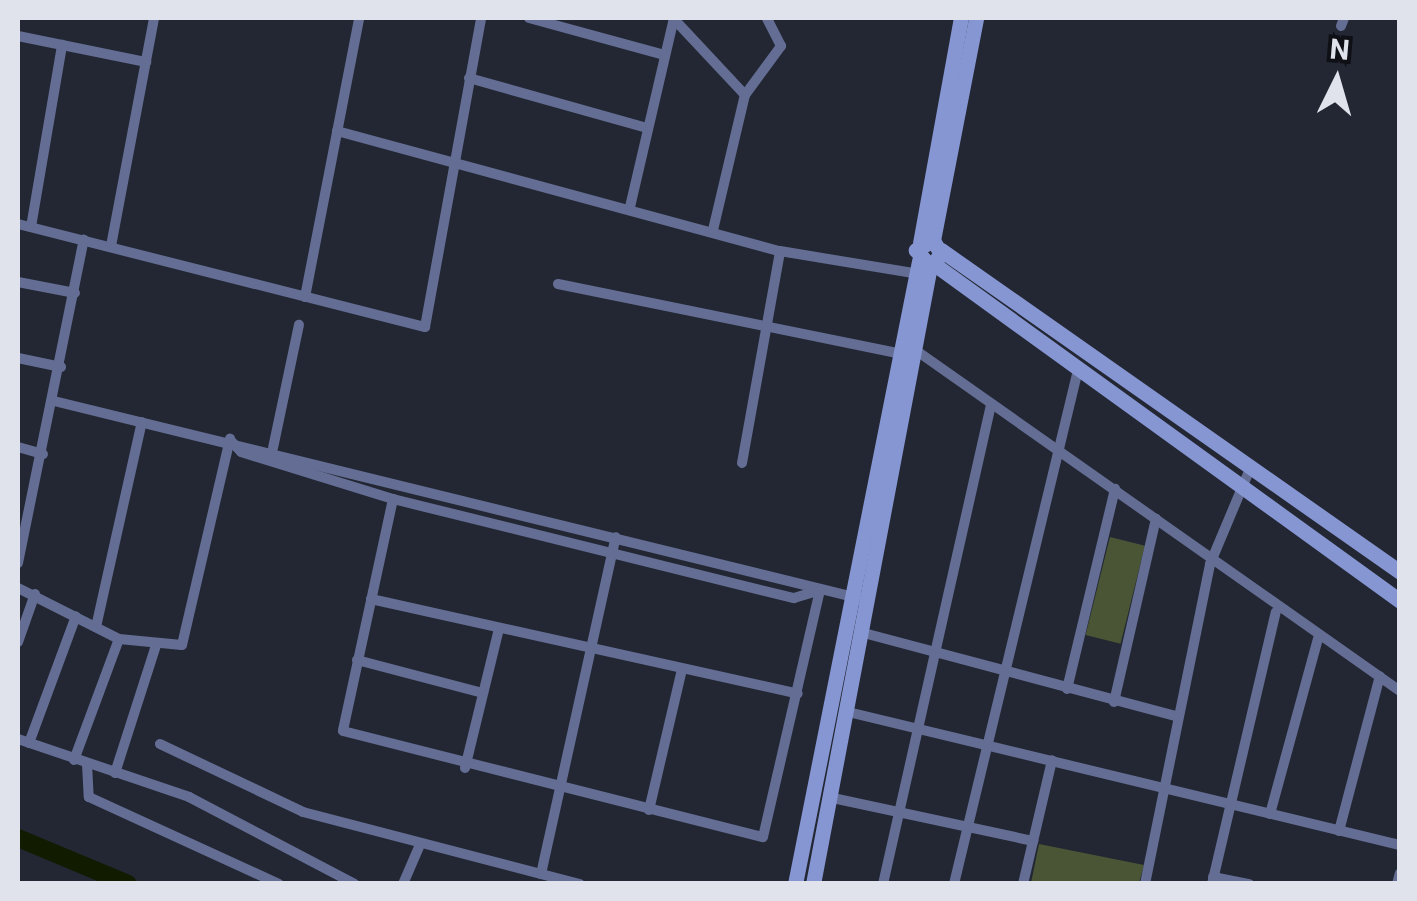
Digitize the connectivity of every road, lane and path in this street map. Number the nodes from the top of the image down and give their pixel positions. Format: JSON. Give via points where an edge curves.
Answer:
{"nodes":[{"id":1,"x":154,"y":18,"type":"edge"},
{"id":2,"x":359,"y":18,"type":"edge"},
{"id":3,"x":482,"y":18,"type":"edge"},
{"id":4,"x":529,"y":18,"type":"edge"},
{"id":5,"x":674,"y":18,"type":"edge"},
{"id":6,"x":767,"y":18,"type":"edge"},
{"id":7,"x":961,"y":18,"type":"edge"},
{"id":8,"x":976,"y":18,"type":"edge"},
{"id":9,"x":18,"y":36,"type":"edge"},
{"id":10,"x":62,"y":45,"type":"junction"},
{"id":11,"x":664,"y":55,"type":"junction"},
{"id":12,"x":146,"y":62,"type":"junction"},
{"id":13,"x":470,"y":78,"type":"junction"},
{"id":14,"x":745,"y":95,"type":"junction"},
{"id":15,"x":647,"y":128,"type":"junction"},
{"id":16,"x":337,"y":132,"type":"junction"},
{"id":17,"x":457,"y":165,"type":"junction"},
{"id":18,"x":630,"y":207,"type":"junction"},
{"id":19,"x":18,"y":224,"type":"edge"},
{"id":20,"x":31,"y":227,"type":"junction"},
{"id":21,"x":713,"y":230,"type":"junction"},
{"id":22,"x":84,"y":240,"type":"junction"},
{"id":23,"x":111,"y":246,"type":"junction"},
{"id":24,"x":780,"y":252,"type":"junction"},
{"id":25,"x":927,"y":257,"type":"junction"},
{"id":26,"x":18,"y":282,"type":"edge"},
{"id":27,"x":558,"y":284,"type":"dead end"},
{"id":28,"x":75,"y":294,"type":"junction"},
{"id":29,"x":306,"y":297,"type":"junction"},
{"id":30,"x":300,"y":325,"type":"dead end"},
{"id":31,"x":765,"y":326,"type":"junction"},
{"id":32,"x":905,"y":351,"type":"junction"},
{"id":33,"x":18,"y":358,"type":"edge"},
{"id":34,"x":60,"y":367,"type":"junction"},
{"id":35,"x":1077,"y":374,"type":"junction"},
{"id":36,"x":54,"y":400,"type":"junction"},
{"id":37,"x":991,"y":406,"type":"junction"},
{"id":38,"x":142,"y":422,"type":"junction"},
{"id":39,"x":230,"y":439,"type":"junction"},
{"id":40,"x":18,"y":447,"type":"edge"},
{"id":41,"x":273,"y":448,"type":"junction"},
{"id":42,"x":1052,"y":449,"type":"junction"},
{"id":43,"x":43,"y":454,"type":"junction"},
{"id":44,"x":742,"y":463,"type":"dead end"},
{"id":45,"x":1249,"y":471,"type":"junction"},
{"id":46,"x":1236,"y":488,"type":"junction"},
{"id":47,"x":1115,"y":489,"type":"junction"},
{"id":48,"x":393,"y":499,"type":"junction"},
{"id":49,"x":1156,"y":518,"type":"junction"},
{"id":50,"x":21,"y":530,"type":"edge"},
{"id":51,"x":616,"y":537,"type":"junction"},
{"id":52,"x":612,"y":554,"type":"junction"},
{"id":53,"x":18,"y":563,"type":"edge"},
{"id":54,"x":1210,"y":564,"type":"junction"},
{"id":55,"x":1400,"y":572,"type":"edge"},
{"id":56,"x":18,"y":588,"type":"edge"},
{"id":57,"x":820,"y":590,"type":"junction"},
{"id":58,"x":35,"y":594,"type":"junction"},
{"id":59,"x":849,"y":596,"type":"junction"},
{"id":60,"x":371,"y":599,"type":"junction"},
{"id":61,"x":866,"y":600,"type":"junction"},
{"id":62,"x":1400,"y":601,"type":"edge"},
{"id":63,"x":1276,"y":612,"type":"junction"},
{"id":64,"x":76,"y":616,"type":"junction"},
{"id":65,"x":96,"y":628,"type":"junction"},
{"id":66,"x":499,"y":628,"type":"junction"},
{"id":67,"x":860,"y":632,"type":"junction"},
{"id":68,"x":1318,"y":638,"type":"junction"},
{"id":69,"x":119,"y":639,"type":"junction"},
{"id":70,"x":18,"y":642,"type":"edge"},
{"id":71,"x":156,"y":646,"type":"junction"},
{"id":72,"x":590,"y":649,"type":"junction"},
{"id":73,"x":933,"y":653,"type":"junction"},
{"id":74,"x":357,"y":660,"type":"junction"},
{"id":75,"x":682,"y":669,"type":"junction"},
{"id":76,"x":1001,"y":671,"type":"junction"},
{"id":77,"x":1380,"y":676,"type":"junction"},
{"id":78,"x":1068,"y":690,"type":"junction"},
{"id":79,"x":1400,"y":691,"type":"edge"},
{"id":80,"x":484,"y":693,"type":"junction"},
{"id":81,"x":798,"y":694,"type":"junction"},
{"id":82,"x":1114,"y":702,"type":"junction"},
{"id":83,"x":844,"y":711,"type":"junction"},
{"id":84,"x":1176,"y":716,"type":"junction"},
{"id":85,"x":915,"y":731,"type":"junction"},
{"id":86,"x":23,"y":741,"type":"edge"},
{"id":87,"x":984,"y":742,"type":"junction"},
{"id":88,"x":160,"y":744,"type":"dead end"},
{"id":89,"x":74,"y":760,"type":"junction"},
{"id":90,"x":1052,"y":760,"type":"junction"},
{"id":91,"x":87,"y":764,"type":"junction"},
{"id":92,"x":465,"y":768,"type":"junction"},
{"id":93,"x":115,"y":773,"type":"junction"},
{"id":94,"x":558,"y":789,"type":"junction"},
{"id":95,"x":1160,"y":789,"type":"junction"},
{"id":96,"x":828,"y":797,"type":"junction"},
{"id":97,"x":1227,"y":804,"type":"junction"},
{"id":98,"x":649,"y":810,"type":"junction"},
{"id":99,"x":898,"y":813,"type":"junction"},
{"id":100,"x":1270,"y":814,"type":"junction"},
{"id":101,"x":968,"y":824,"type":"junction"},
{"id":102,"x":1339,"y":831,"type":"junction"},
{"id":103,"x":1033,"y":841,"type":"junction"},
{"id":104,"x":1400,"y":846,"type":"edge"},
{"id":105,"x":419,"y":847,"type":"junction"},
{"id":106,"x":1400,"y":873,"type":"edge"},
{"id":107,"x":541,"y":874,"type":"junction"},
{"id":108,"x":1213,"y":880,"type":"edge"},
{"id":109,"x":279,"y":884,"type":"edge"},
{"id":110,"x":355,"y":884,"type":"edge"},
{"id":111,"x":404,"y":884,"type":"edge"},
{"id":112,"x":580,"y":884,"type":"edge"},
{"id":113,"x":795,"y":884,"type":"edge"},
{"id":114,"x":813,"y":884,"type":"edge"},
{"id":115,"x":883,"y":884,"type":"edge"},
{"id":116,"x":954,"y":884,"type":"edge"},
{"id":117,"x":1023,"y":884,"type":"edge"},
{"id":118,"x":1145,"y":884,"type":"edge"},
{"id":119,"x":1249,"y":884,"type":"edge"},
{"id":120,"x":1397,"y":884,"type":"edge"}],
"edges":[{"from":1,"to":12,"type":"street"},
{"from":2,"to":16,"type":"street"},
{"from":3,"to":13,"type":"street"},
{"from":4,"to":11,"type":"street"},
{"from":5,"to":11,"type":"street"},
{"from":5,"to":14,"type":"street"},
{"from":6,"to":14,"type":"street","via":[[781,46]]},
{"from":7,"to":25,"type":"street"},
{"from":8,"to":25,"type":"street"},
{"from":9,"to":10,"type":"street"},
{"from":10,"to":12,"type":"street"},
{"from":10,"to":20,"type":"street"},
{"from":11,"to":15,"type":"street"},
{"from":12,"to":23,"type":"street"},
{"from":13,"to":15,"type":"street"},
{"from":13,"to":17,"type":"street"},
{"from":14,"to":21,"type":"street"},
{"from":15,"to":18,"type":"street"},
{"from":16,"to":17,"type":"street"},
{"from":16,"to":29,"type":"street"},
{"from":17,"to":18,"type":"street"},
{"from":17,"to":29,"type":"street","via":[[425,326]]},
{"from":18,"to":21,"type":"street"},
{"from":19,"to":20,"type":"street"},
{"from":20,"to":22,"type":"street"},
{"from":21,"to":24,"type":"street"},
{"from":22,"to":23,"type":"street"},
{"from":22,"to":28,"type":"street"},
{"from":23,"to":29,"type":"street"},
{"from":24,"to":25,"type":"street"},
{"from":24,"to":31,"type":"street"},
{"from":25,"to":32,"type":"street"},
{"from":25,"to":35,"type":"street"},
{"from":25,"to":45,"type":"street"},
{"from":26,"to":28,"type":"street"},
{"from":27,"to":31,"type":"street"},
{"from":28,"to":34,"type":"street"},
{"from":30,"to":41,"type":"street"},
{"from":31,"to":32,"type":"street"},
{"from":31,"to":44,"type":"street"},
{"from":32,"to":37,"type":"street"},
{"from":32,"to":59,"type":"street"},
{"from":32,"to":61,"type":"street"},
{"from":33,"to":34,"type":"street"},
{"from":34,"to":36,"type":"street"},
{"from":35,"to":42,"type":"street"},
{"from":35,"to":46,"type":"street"},
{"from":36,"to":38,"type":"street"},
{"from":36,"to":43,"type":"street"},
{"from":37,"to":42,"type":"street"},
{"from":37,"to":73,"type":"street"},
{"from":38,"to":39,"type":"street"},
{"from":38,"to":65,"type":"street"},
{"from":39,"to":41,"type":"street"},
{"from":39,"to":48,"type":"street","via":[[241,452]]},
{"from":39,"to":71,"type":"street","via":[[182,645]]},
{"from":40,"to":43,"type":"street"},
{"from":41,"to":51,"type":"street"},
{"from":42,"to":47,"type":"street"},
{"from":42,"to":76,"type":"street"},
{"from":43,"to":50,"type":"street"},
{"from":45,"to":46,"type":"street"},
{"from":45,"to":55,"type":"street"},
{"from":46,"to":54,"type":"street"},
{"from":46,"to":62,"type":"street"},
{"from":47,"to":49,"type":"street"},
{"from":47,"to":78,"type":"street"},
{"from":48,"to":52,"type":"street"},
{"from":48,"to":60,"type":"street"},
{"from":49,"to":54,"type":"street"},
{"from":49,"to":82,"type":"street"},
{"from":50,"to":53,"type":"street"},
{"from":51,"to":52,"type":"street"},
{"from":51,"to":57,"type":"street"},
{"from":52,"to":57,"type":"street","via":[[794,598]]},
{"from":52,"to":72,"type":"street"},
{"from":54,"to":63,"type":"street"},
{"from":54,"to":84,"type":"street"},
{"from":56,"to":58,"type":"street"},
{"from":57,"to":59,"type":"street"},
{"from":57,"to":81,"type":"street"},
{"from":58,"to":64,"type":"street"},
{"from":58,"to":70,"type":"street"},
{"from":59,"to":61,"type":"street"},
{"from":59,"to":113,"type":"street"},
{"from":60,"to":66,"type":"street"},
{"from":60,"to":74,"type":"street"},
{"from":61,"to":67,"type":"street"},
{"from":63,"to":68,"type":"street"},
{"from":63,"to":97,"type":"street"},
{"from":64,"to":65,"type":"street"},
{"from":64,"to":86,"type":"street"},
{"from":65,"to":69,"type":"street"},
{"from":66,"to":72,"type":"street"},
{"from":66,"to":80,"type":"street"},
{"from":67,"to":73,"type":"street"},
{"from":67,"to":83,"type":"street"},
{"from":68,"to":77,"type":"street"},
{"from":68,"to":100,"type":"street"},
{"from":69,"to":71,"type":"street"},
{"from":69,"to":89,"type":"street"},
{"from":71,"to":93,"type":"street"},
{"from":72,"to":75,"type":"street"},
{"from":72,"to":94,"type":"street"},
{"from":73,"to":76,"type":"street"},
{"from":73,"to":85,"type":"street"},
{"from":74,"to":80,"type":"street"},
{"from":74,"to":92,"type":"street","via":[[343,732]]},
{"from":75,"to":81,"type":"street"},
{"from":75,"to":98,"type":"street"},
{"from":76,"to":78,"type":"street"},
{"from":76,"to":87,"type":"street"},
{"from":77,"to":79,"type":"street"},
{"from":77,"to":102,"type":"street"},
{"from":78,"to":82,"type":"street"},
{"from":80,"to":92,"type":"street"},
{"from":81,"to":98,"type":"street","via":[[763,837]]},
{"from":82,"to":84,"type":"street"},
{"from":83,"to":85,"type":"street"},
{"from":83,"to":96,"type":"street"},
{"from":84,"to":95,"type":"street"},
{"from":85,"to":87,"type":"street"},
{"from":85,"to":99,"type":"street"},
{"from":86,"to":89,"type":"street"},
{"from":87,"to":90,"type":"street"},
{"from":87,"to":101,"type":"street"},
{"from":88,"to":105,"type":"street","via":[[303,812]]},
{"from":89,"to":91,"type":"street"},
{"from":90,"to":95,"type":"street"},
{"from":90,"to":103,"type":"street"},
{"from":91,"to":93,"type":"street"},
{"from":91,"to":109,"type":"street","via":[[90,797]]},
{"from":92,"to":94,"type":"street"},
{"from":93,"to":110,"type":"street","via":[[189,798]]},
{"from":94,"to":98,"type":"street"},
{"from":94,"to":107,"type":"street"},
{"from":95,"to":97,"type":"street"},
{"from":95,"to":118,"type":"street"},
{"from":96,"to":99,"type":"street"},
{"from":96,"to":114,"type":"street"},
{"from":97,"to":100,"type":"street"},
{"from":97,"to":108,"type":"street"},
{"from":99,"to":101,"type":"street"},
{"from":99,"to":115,"type":"street"},
{"from":100,"to":102,"type":"street"},
{"from":101,"to":103,"type":"street"},
{"from":101,"to":116,"type":"street"},
{"from":102,"to":104,"type":"street"},
{"from":103,"to":117,"type":"street"},
{"from":105,"to":107,"type":"street"},
{"from":105,"to":111,"type":"street"},
{"from":106,"to":120,"type":"street"},
{"from":107,"to":112,"type":"street"},
{"from":108,"to":119,"type":"street"}]}
